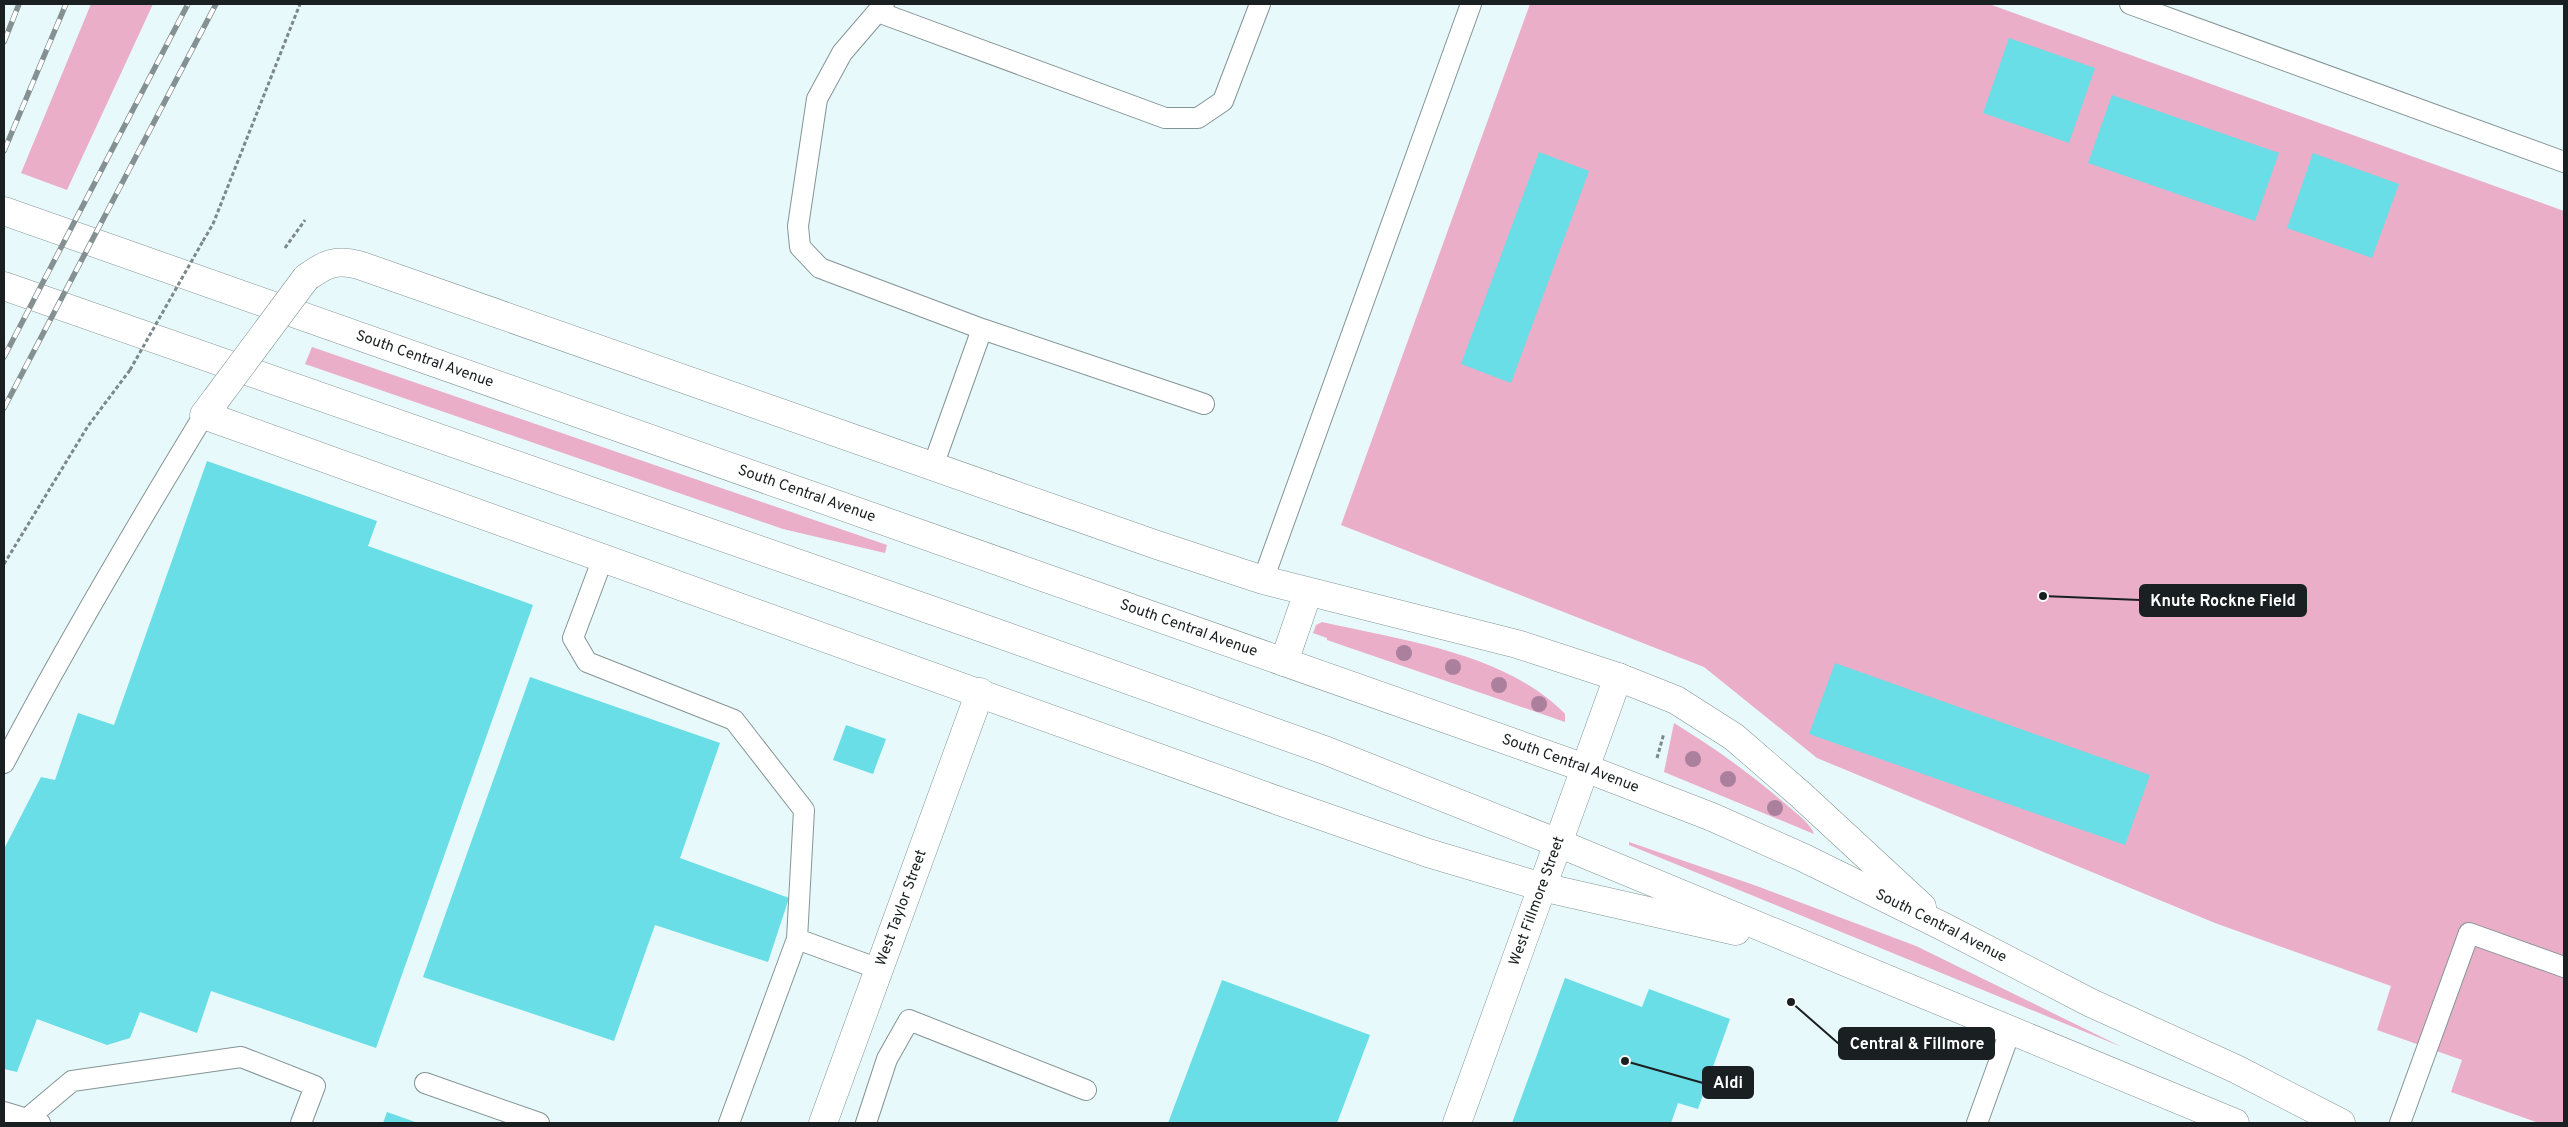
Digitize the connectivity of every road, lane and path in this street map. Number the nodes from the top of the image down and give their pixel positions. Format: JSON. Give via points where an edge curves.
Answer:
{"nodes":[{"id":1,"x":300,"y":4,"type":"edge"},
{"id":2,"x":1260,"y":4,"type":"edge"},
{"id":3,"x":1471,"y":4,"type":"edge"},
{"id":4,"x":2130,"y":4,"type":"edge"},
{"id":5,"x":881,"y":8,"type":"edge"},
{"id":6,"x":2564,"y":162,"type":"edge"},
{"id":7,"x":4,"y":211,"type":"edge"},
{"id":8,"x":306,"y":220,"type":"dead end"},
{"id":9,"x":282,"y":251,"type":"dead end"},
{"id":10,"x":4,"y":286,"type":"edge"},
{"id":11,"x":982,"y":329,"type":"junction"},
{"id":12,"x":1204,"y":404,"type":"dead end"},
{"id":13,"x":210,"y":407,"type":"junction"},
{"id":14,"x":932,"y":466,"type":"junction"},
{"id":15,"x":603,"y":558,"type":"junction"},
{"id":16,"x":4,"y":564,"type":"edge"},
{"id":17,"x":1263,"y":580,"type":"junction"},
{"id":18,"x":1308,"y":592,"type":"junction"},
{"id":19,"x":1284,"y":662,"type":"junction"},
{"id":20,"x":1618,"y":677,"type":"junction"},
{"id":21,"x":980,"y":692,"type":"junction"},
{"id":22,"x":1666,"y":726,"type":"dead end"},
{"id":23,"x":1652,"y":758,"type":"dead end"},
{"id":24,"x":4,"y":763,"type":"edge"},
{"id":25,"x":1585,"y":768,"type":"junction"},
{"id":26,"x":1558,"y":843,"type":"junction"},
{"id":27,"x":1542,"y":887,"type":"junction"},
{"id":28,"x":1944,"y":927,"type":"junction"},
{"id":29,"x":796,"y":940,"type":"junction"},
{"id":30,"x":1811,"y":948,"type":"junction"},
{"id":31,"x":2564,"y":967,"type":"edge"},
{"id":32,"x":879,"y":969,"type":"junction"},
{"id":33,"x":2011,"y":1029,"type":"junction"},
{"id":34,"x":425,"y":1083,"type":"dead end"},
{"id":35,"x":1086,"y":1090,"type":"dead end"},
{"id":36,"x":4,"y":1112,"type":"edge"},
{"id":37,"x":35,"y":1121,"type":"edge"},
{"id":38,"x":301,"y":1123,"type":"edge"},
{"id":39,"x":539,"y":1123,"type":"edge"},
{"id":40,"x":729,"y":1123,"type":"edge"},
{"id":41,"x":823,"y":1123,"type":"edge"},
{"id":42,"x":866,"y":1123,"type":"edge"},
{"id":43,"x":1457,"y":1123,"type":"edge"},
{"id":44,"x":1977,"y":1123,"type":"edge"},
{"id":45,"x":2235,"y":1123,"type":"edge"},
{"id":46,"x":2341,"y":1123,"type":"edge"},
{"id":47,"x":2400,"y":1123,"type":"edge"}],
"edges":[{"from":1,"to":16,"type":"path","bridge":true,"via":[[212,224],[130,370],[88,426]]},
{"from":2,"to":5,"type":"lane","via":[[1224,101],[1198,118],[1165,118]]},
{"from":3,"to":17,"type":"lane"},
{"from":4,"to":6,"type":"lane"},
{"from":5,"to":11,"type":"lane","via":[[842,53],[817,100],[798,226],[800,247],[820,268]]},
{"from":7,"to":19,"type":"main road","name":"South Central Avenue"},
{"from":8,"to":9,"type":"path"},
{"from":10,"to":26,"type":"main road","via":[[1220,712]]},
{"from":11,"to":12,"type":"lane"},
{"from":11,"to":14,"type":"lane"},
{"from":13,"to":14,"type":"main road","bridge":true,"via":[[306,278],[322,266],[341,261]]},
{"from":13,"to":15,"type":"main road","via":[[513,528]]},
{"from":13,"to":24,"type":"lane","via":[[144,511],[54,667]]},
{"from":14,"to":17,"type":"main road"},
{"from":15,"to":21,"type":"main road"},
{"from":15,"to":29,"type":"lane","via":[[573,638],[587,662],[734,720],[804,810]]},
{"from":17,"to":18,"type":"main road"},
{"from":18,"to":19,"type":"main road"},
{"from":18,"to":20,"type":"main road","via":[[1516,644]]},
{"from":19,"to":25,"type":"main road","name":"South Central Avenue"},
{"from":20,"to":25,"type":"main road","name":"West Fillmore Street"},
{"from":20,"to":28,"type":"main road","via":[[1676,700],[1734,737]]},
{"from":21,"to":27,"type":"main road","via":[[1428,853]]},
{"from":21,"to":32,"type":"main road","name":"West Taylor Street"},
{"from":22,"to":23,"type":"path","via":[[1657,760]]},
{"from":25,"to":26,"type":"main road","name":"West Fillmore Street"},
{"from":25,"to":28,"type":"main road","name":"South Central Avenue","via":[[1712,817]]},
{"from":26,"to":27,"type":"main road","name":"West Fillmore Street"},
{"from":26,"to":30,"type":"main road"},
{"from":27,"to":30,"type":"main road"},
{"from":27,"to":43,"type":"main road","name":"West Fillmore Street"},
{"from":28,"to":46,"type":"main road","name":"South Central Avenue","via":[[2091,1003],[2236,1069]]},
{"from":29,"to":32,"type":"lane"},
{"from":29,"to":40,"type":"lane"},
{"from":30,"to":33,"type":"main road"},
{"from":31,"to":47,"type":"lane","via":[[2469,933]]},
{"from":32,"to":41,"type":"main road","name":"West Taylor Street"},
{"from":33,"to":44,"type":"lane"},
{"from":33,"to":45,"type":"main road"},
{"from":34,"to":39,"type":"lane"},
{"from":35,"to":42,"type":"lane","via":[[909,1020],[887,1059]]},
{"from":36,"to":37,"type":"lane"},
{"from":37,"to":38,"type":"lane","via":[[72,1081],[241,1057],[315,1086]]}]}
